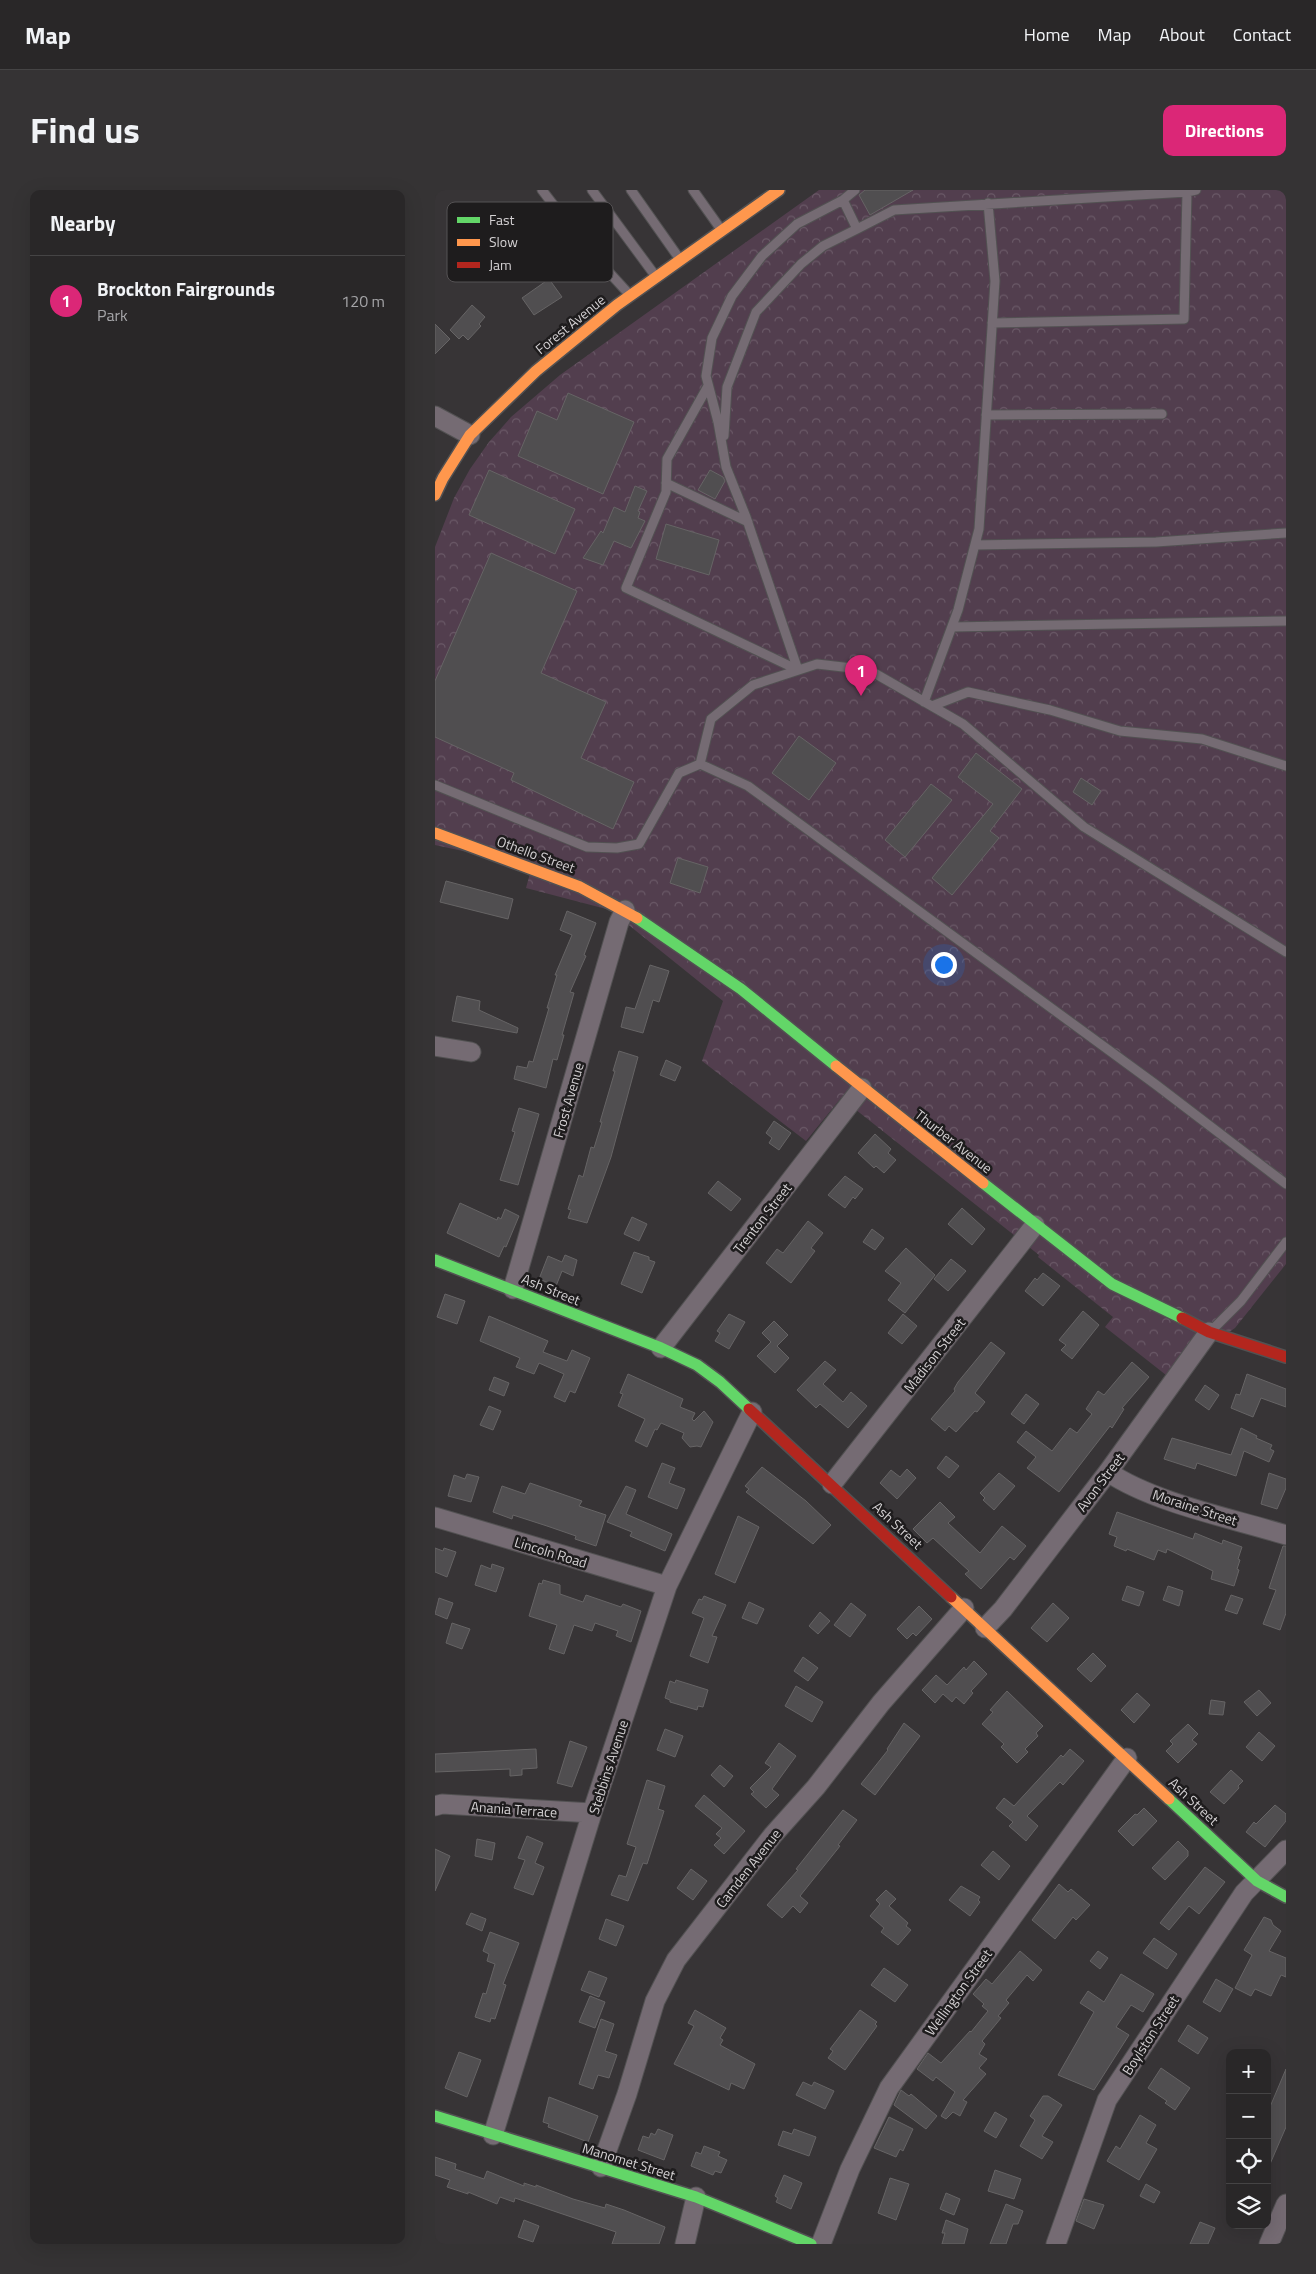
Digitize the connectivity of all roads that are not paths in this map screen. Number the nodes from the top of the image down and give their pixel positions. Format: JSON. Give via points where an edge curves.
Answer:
{"nodes":[{"id":1,"x":542,"y":190,"type":"edge"},
{"id":2,"x":592,"y":190,"type":"edge"},
{"id":3,"x":631,"y":190,"type":"edge"},
{"id":4,"x":693,"y":190,"type":"edge"},
{"id":5,"x":779,"y":190,"type":"edge"},
{"id":6,"x":855,"y":190,"type":"edge"},
{"id":7,"x":1191,"y":191,"type":"edge"},
{"id":8,"x":843,"y":200,"type":"junction"},
{"id":9,"x":551,"y":202,"type":"edge"},
{"id":10,"x":601,"y":202,"type":"edge"},
{"id":11,"x":988,"y":203,"type":"junction"},
{"id":12,"x":613,"y":219,"type":"edge"},
{"id":13,"x":857,"y":228,"type":"junction"},
{"id":14,"x":722,"y":230,"type":"junction"},
{"id":15,"x":680,"y":260,"type":"junction"},
{"id":16,"x":613,"y":277,"type":"edge"},
{"id":17,"x":656,"y":277,"type":"junction"},
{"id":18,"x":630,"y":296,"type":"junction"},
{"id":19,"x":992,"y":323,"type":"junction"},
{"id":20,"x":708,"y":386,"type":"junction"},
{"id":21,"x":1162,"y":414,"type":"dead end"},
{"id":22,"x":986,"y":415,"type":"junction"},
{"id":23,"x":435,"y":416,"type":"edge"},
{"id":24,"x":470,"y":435,"type":"junction"},
{"id":25,"x":723,"y":453,"type":"junction"},
{"id":26,"x":666,"y":482,"type":"junction"},
{"id":27,"x":435,"y":494,"type":"edge"},
{"id":28,"x":748,"y":522,"type":"junction"},
{"id":29,"x":1286,"y":533,"type":"edge"},
{"id":30,"x":975,"y":545,"type":"junction"},
{"id":31,"x":1286,"y":621,"type":"edge"},
{"id":32,"x":952,"y":627,"type":"junction"},
{"id":33,"x":798,"y":670,"type":"junction"},
{"id":34,"x":928,"y":704,"type":"junction"},
{"id":35,"x":699,"y":764,"type":"junction"},
{"id":36,"x":1286,"y":766,"type":"edge"},
{"id":37,"x":435,"y":785,"type":"edge"},
{"id":38,"x":435,"y":833,"type":"edge"},
{"id":39,"x":625,"y":910,"type":"junction"},
{"id":40,"x":1286,"y":952,"type":"edge"},
{"id":41,"x":435,"y":1046,"type":"edge"},
{"id":42,"x":471,"y":1052,"type":"dead end"},
{"id":43,"x":863,"y":1088,"type":"junction"},
{"id":44,"x":1286,"y":1184,"type":"edge"},
{"id":45,"x":1035,"y":1224,"type":"junction"},
{"id":46,"x":1286,"y":1242,"type":"edge"},
{"id":47,"x":435,"y":1260,"type":"edge"},
{"id":48,"x":513,"y":1289,"type":"junction"},
{"id":49,"x":1209,"y":1332,"type":"junction"},
{"id":50,"x":661,"y":1348,"type":"junction"},
{"id":51,"x":1286,"y":1358,"type":"edge"},
{"id":52,"x":752,"y":1412,"type":"junction"},
{"id":53,"x":1108,"y":1472,"type":"junction"},
{"id":54,"x":832,"y":1484,"type":"junction"},
{"id":55,"x":435,"y":1517,"type":"edge"},
{"id":56,"x":1286,"y":1535,"type":"edge"},
{"id":57,"x":667,"y":1586,"type":"junction"},
{"id":58,"x":964,"y":1608,"type":"junction"},
{"id":59,"x":985,"y":1628,"type":"junction"},
{"id":60,"x":1127,"y":1758,"type":"junction"},
{"id":61,"x":435,"y":1806,"type":"edge"},
{"id":62,"x":592,"y":1813,"type":"junction"},
{"id":63,"x":1286,"y":1850,"type":"edge"},
{"id":64,"x":1257,"y":1881,"type":"junction"},
{"id":65,"x":1286,"y":1897,"type":"edge"},
{"id":66,"x":435,"y":2116,"type":"edge"},
{"id":67,"x":493,"y":2135,"type":"junction"},
{"id":68,"x":601,"y":2167,"type":"junction"},
{"id":69,"x":696,"y":2197,"type":"junction"},
{"id":70,"x":1286,"y":2204,"type":"edge"},
{"id":71,"x":685,"y":2244,"type":"edge"},
{"id":72,"x":811,"y":2244,"type":"edge"},
{"id":73,"x":821,"y":2244,"type":"edge"},
{"id":74,"x":1056,"y":2244,"type":"edge"},
{"id":75,"x":1269,"y":2244,"type":"edge"}],
"edges":[{"from":1,"to":9,"type":"lane"},
{"from":2,"to":10,"type":"lane"},
{"from":3,"to":15,"type":"lane"},
{"from":4,"to":14,"type":"lane"},
{"from":5,"to":14,"type":"street","name":"Forest Avenue","via":[[763,196]]},
{"from":6,"to":8,"type":"lane"},
{"from":7,"to":11,"type":"lane"},
{"from":7,"to":19,"type":"lane","via":[[1184,318]]},
{"from":8,"to":13,"type":"lane"},
{"from":8,"to":20,"type":"lane","via":[[797,224],[762,256],[732,296],[712,338],[706,376]]},
{"from":11,"to":13,"type":"lane","via":[[894,210]]},
{"from":11,"to":19,"type":"lane","via":[[995,280]]},
{"from":12,"to":17,"type":"lane"},
{"from":13,"to":25,"type":"lane","via":[[823,246],[801,264],[756,312],[727,387]]},
{"from":14,"to":15,"type":"street","name":"Forest Avenue"},
{"from":15,"to":17,"type":"street","name":"Forest Avenue"},
{"from":16,"to":18,"type":"lane"},
{"from":17,"to":18,"type":"street","name":"Forest Avenue"},
{"from":18,"to":24,"type":"street","name":"Forest Avenue","via":[[536,371]]},
{"from":19,"to":22,"type":"lane"},
{"from":20,"to":25,"type":"lane"},
{"from":20,"to":26,"type":"lane","via":[[667,459]]},
{"from":21,"to":22,"type":"lane"},
{"from":22,"to":30,"type":"lane","via":[[979,529]]},
{"from":23,"to":24,"type":"street"},
{"from":24,"to":27,"type":"street","name":"Forest Avenue"},
{"from":25,"to":28,"type":"lane","via":[[725,468]]},
{"from":26,"to":28,"type":"lane"},
{"from":26,"to":33,"type":"lane","via":[[666,492],[626,588]]},
{"from":28,"to":33,"type":"lane"},
{"from":29,"to":30,"type":"lane","via":[[1156,542]]},
{"from":30,"to":32,"type":"lane"},
{"from":31,"to":32,"type":"lane"},
{"from":32,"to":34,"type":"lane"},
{"from":33,"to":34,"type":"lane","via":[[817,664],[869,670]]},
{"from":33,"to":35,"type":"lane","via":[[753,685],[711,719]]},
{"from":34,"to":36,"type":"lane","via":[[968,692],[1050,710],[1120,732],[1202,739]]},
{"from":34,"to":40,"type":"lane","via":[[963,724],[1084,827]]},
{"from":35,"to":37,"type":"lane","via":[[679,772],[639,844],[617,848],[587,847]]},
{"from":35,"to":44,"type":"lane","via":[[748,786]]},
{"from":38,"to":39,"type":"street","name":"Othello Street","via":[[580,887]]},
{"from":39,"to":43,"type":"street","name":"Thurber Avenue","via":[[741,989]]},
{"from":39,"to":48,"type":"street","name":"Frost Avenue"},
{"from":41,"to":42,"type":"street"},
{"from":43,"to":45,"type":"street","name":"Thurber Avenue"},
{"from":43,"to":50,"type":"street","name":"Trenton Street"},
{"from":45,"to":49,"type":"street","name":"Thurber Avenue","via":[[1112,1284]]},
{"from":45,"to":54,"type":"street","name":"Madison Street"},
{"from":46,"to":49,"type":"lane","via":[[1241,1301]]},
{"from":47,"to":48,"type":"street","name":"Ash Street"},
{"from":48,"to":50,"type":"street","name":"Ash Street"},
{"from":49,"to":51,"type":"street","name":"Thurber Avenue"},
{"from":49,"to":53,"type":"street","name":"Avon Street"},
{"from":50,"to":52,"type":"street","name":"Ash Street","via":[[697,1365]]},
{"from":52,"to":54,"type":"street","name":"Ash Street"},
{"from":52,"to":57,"type":"street","name":"Stebbins Avenue"},
{"from":53,"to":56,"type":"street","name":"Moraine Street","via":[[1125,1483],[1171,1500]]},
{"from":53,"to":59,"type":"street","name":"Avon Street"},
{"from":54,"to":58,"type":"street","name":"Ash Street"},
{"from":55,"to":57,"type":"street","name":"Lincoln Road"},
{"from":57,"to":62,"type":"street","name":"Stebbins Avenue"},
{"from":58,"to":59,"type":"street","name":"Ash Street"},
{"from":58,"to":68,"type":"street","name":"Camden Avenue","via":[[773,1835],[676,1960],[655,2001]]},
{"from":59,"to":60,"type":"street","name":"Ash Street"},
{"from":60,"to":64,"type":"street","name":"Ash Street"},
{"from":60,"to":73,"type":"street","name":"Wellington Street","via":[[889,2088],[850,2169]]},
{"from":61,"to":62,"type":"street","name":"Anania Terrace"},
{"from":62,"to":67,"type":"street","name":"Stebbins Avenue"},
{"from":63,"to":64,"type":"street","name":"Boylston Street"},
{"from":64,"to":65,"type":"street","name":"Ash Street"},
{"from":64,"to":74,"type":"street","name":"Boylston Street","via":[[1244,1893],[1107,2100]]},
{"from":66,"to":67,"type":"street","name":"Manomet Street"},
{"from":67,"to":68,"type":"street","name":"Manomet Street"},
{"from":68,"to":69,"type":"street","name":"Manomet Street"},
{"from":69,"to":71,"type":"street"},
{"from":69,"to":72,"type":"street","name":"Manomet Street"},
{"from":70,"to":75,"type":"street"}]}
